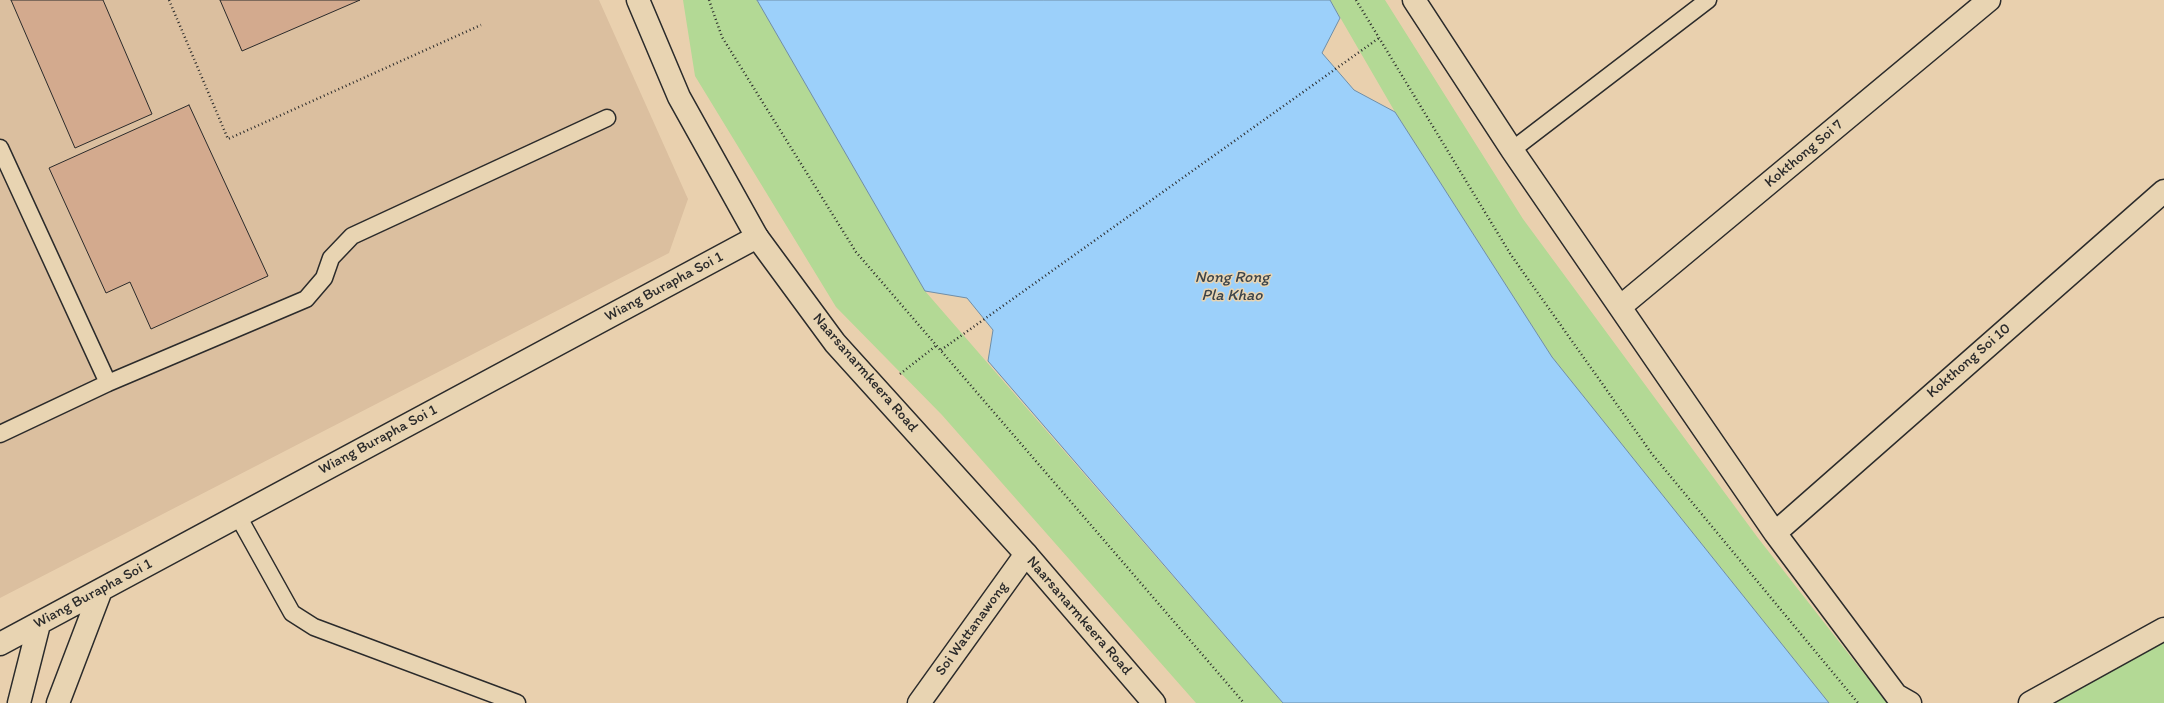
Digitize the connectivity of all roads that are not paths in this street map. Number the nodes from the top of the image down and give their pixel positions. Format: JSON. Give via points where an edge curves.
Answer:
{"nodes":[{"id":1,"x":638,"y":0,"type":"edge"},
{"id":2,"x":1414,"y":0,"type":"edge"},
{"id":3,"x":1708,"y":0,"type":"edge"},
{"id":4,"x":1989,"y":0,"type":"edge"},
{"id":5,"x":607,"y":118,"type":"dead end"},
{"id":6,"x":0,"y":148,"type":"edge"},
{"id":7,"x":1512,"y":150,"type":"junction"},
{"id":8,"x":2164,"y":190,"type":"edge"},
{"id":9,"x":757,"y":237,"type":"junction"},
{"id":10,"x":1620,"y":307,"type":"junction"},
{"id":11,"x":108,"y":383,"type":"junction"},
{"id":12,"x":0,"y":434,"type":"edge"},
{"id":13,"x":238,"y":516,"type":"junction"},
{"id":14,"x":1775,"y":533,"type":"junction"},
{"id":15,"x":1026,"y":554,"type":"junction"},
{"id":16,"x":100,"y":590,"type":"junction"},
{"id":17,"x":39,"y":624,"type":"junction"},
{"id":18,"x":2164,"y":629,"type":"edge"},
{"id":19,"x":0,"y":644,"type":"edge"},
{"id":20,"x":19,"y":703,"type":"edge"},
{"id":21,"x":58,"y":703,"type":"edge"},
{"id":22,"x":517,"y":703,"type":"edge"},
{"id":23,"x":918,"y":703,"type":"edge"},
{"id":24,"x":1154,"y":703,"type":"edge"},
{"id":25,"x":1910,"y":703,"type":"edge"},
{"id":26,"x":2030,"y":703,"type":"edge"}],
"edges":[{"from":1,"to":9,"type":"street","name":"Naarsanarmkeera Road","via":[[679,97]]},
{"from":2,"to":7,"type":"street"},
{"from":3,"to":7,"type":"lane"},
{"from":4,"to":10,"type":"street","name":"Kokthong Soi 7"},
{"from":5,"to":11,"type":"lane","via":[[352,236],[331,258],[324,278],[306,299]]},
{"from":6,"to":11,"type":"lane"},
{"from":7,"to":10,"type":"street"},
{"from":8,"to":14,"type":"street","name":"Kokthong Soi 10"},
{"from":9,"to":13,"type":"street","name":"Wiang Burapha Soi 1"},
{"from":9,"to":15,"type":"street","name":"Naarsanarmkeera Road","via":[[835,343]]},
{"from":10,"to":14,"type":"street"},
{"from":11,"to":12,"type":"lane"},
{"from":13,"to":16,"type":"street","name":"Wiang Burapha Soi 1"},
{"from":13,"to":22,"type":"lane","via":[[292,613],[314,627]]},
{"from":14,"to":25,"type":"street","via":[[1896,695]]},
{"from":15,"to":23,"type":"street","name":"Soi Wattanawong"},
{"from":15,"to":24,"type":"street","name":"Naarsanarmkeera Road"},
{"from":16,"to":17,"type":"street","name":"Wiang Burapha Soi 1"},
{"from":16,"to":21,"type":"street"},
{"from":17,"to":19,"type":"street","name":"Wiang Burapha Soi 1"},
{"from":17,"to":20,"type":"street"},
{"from":18,"to":26,"type":"street"}]}
